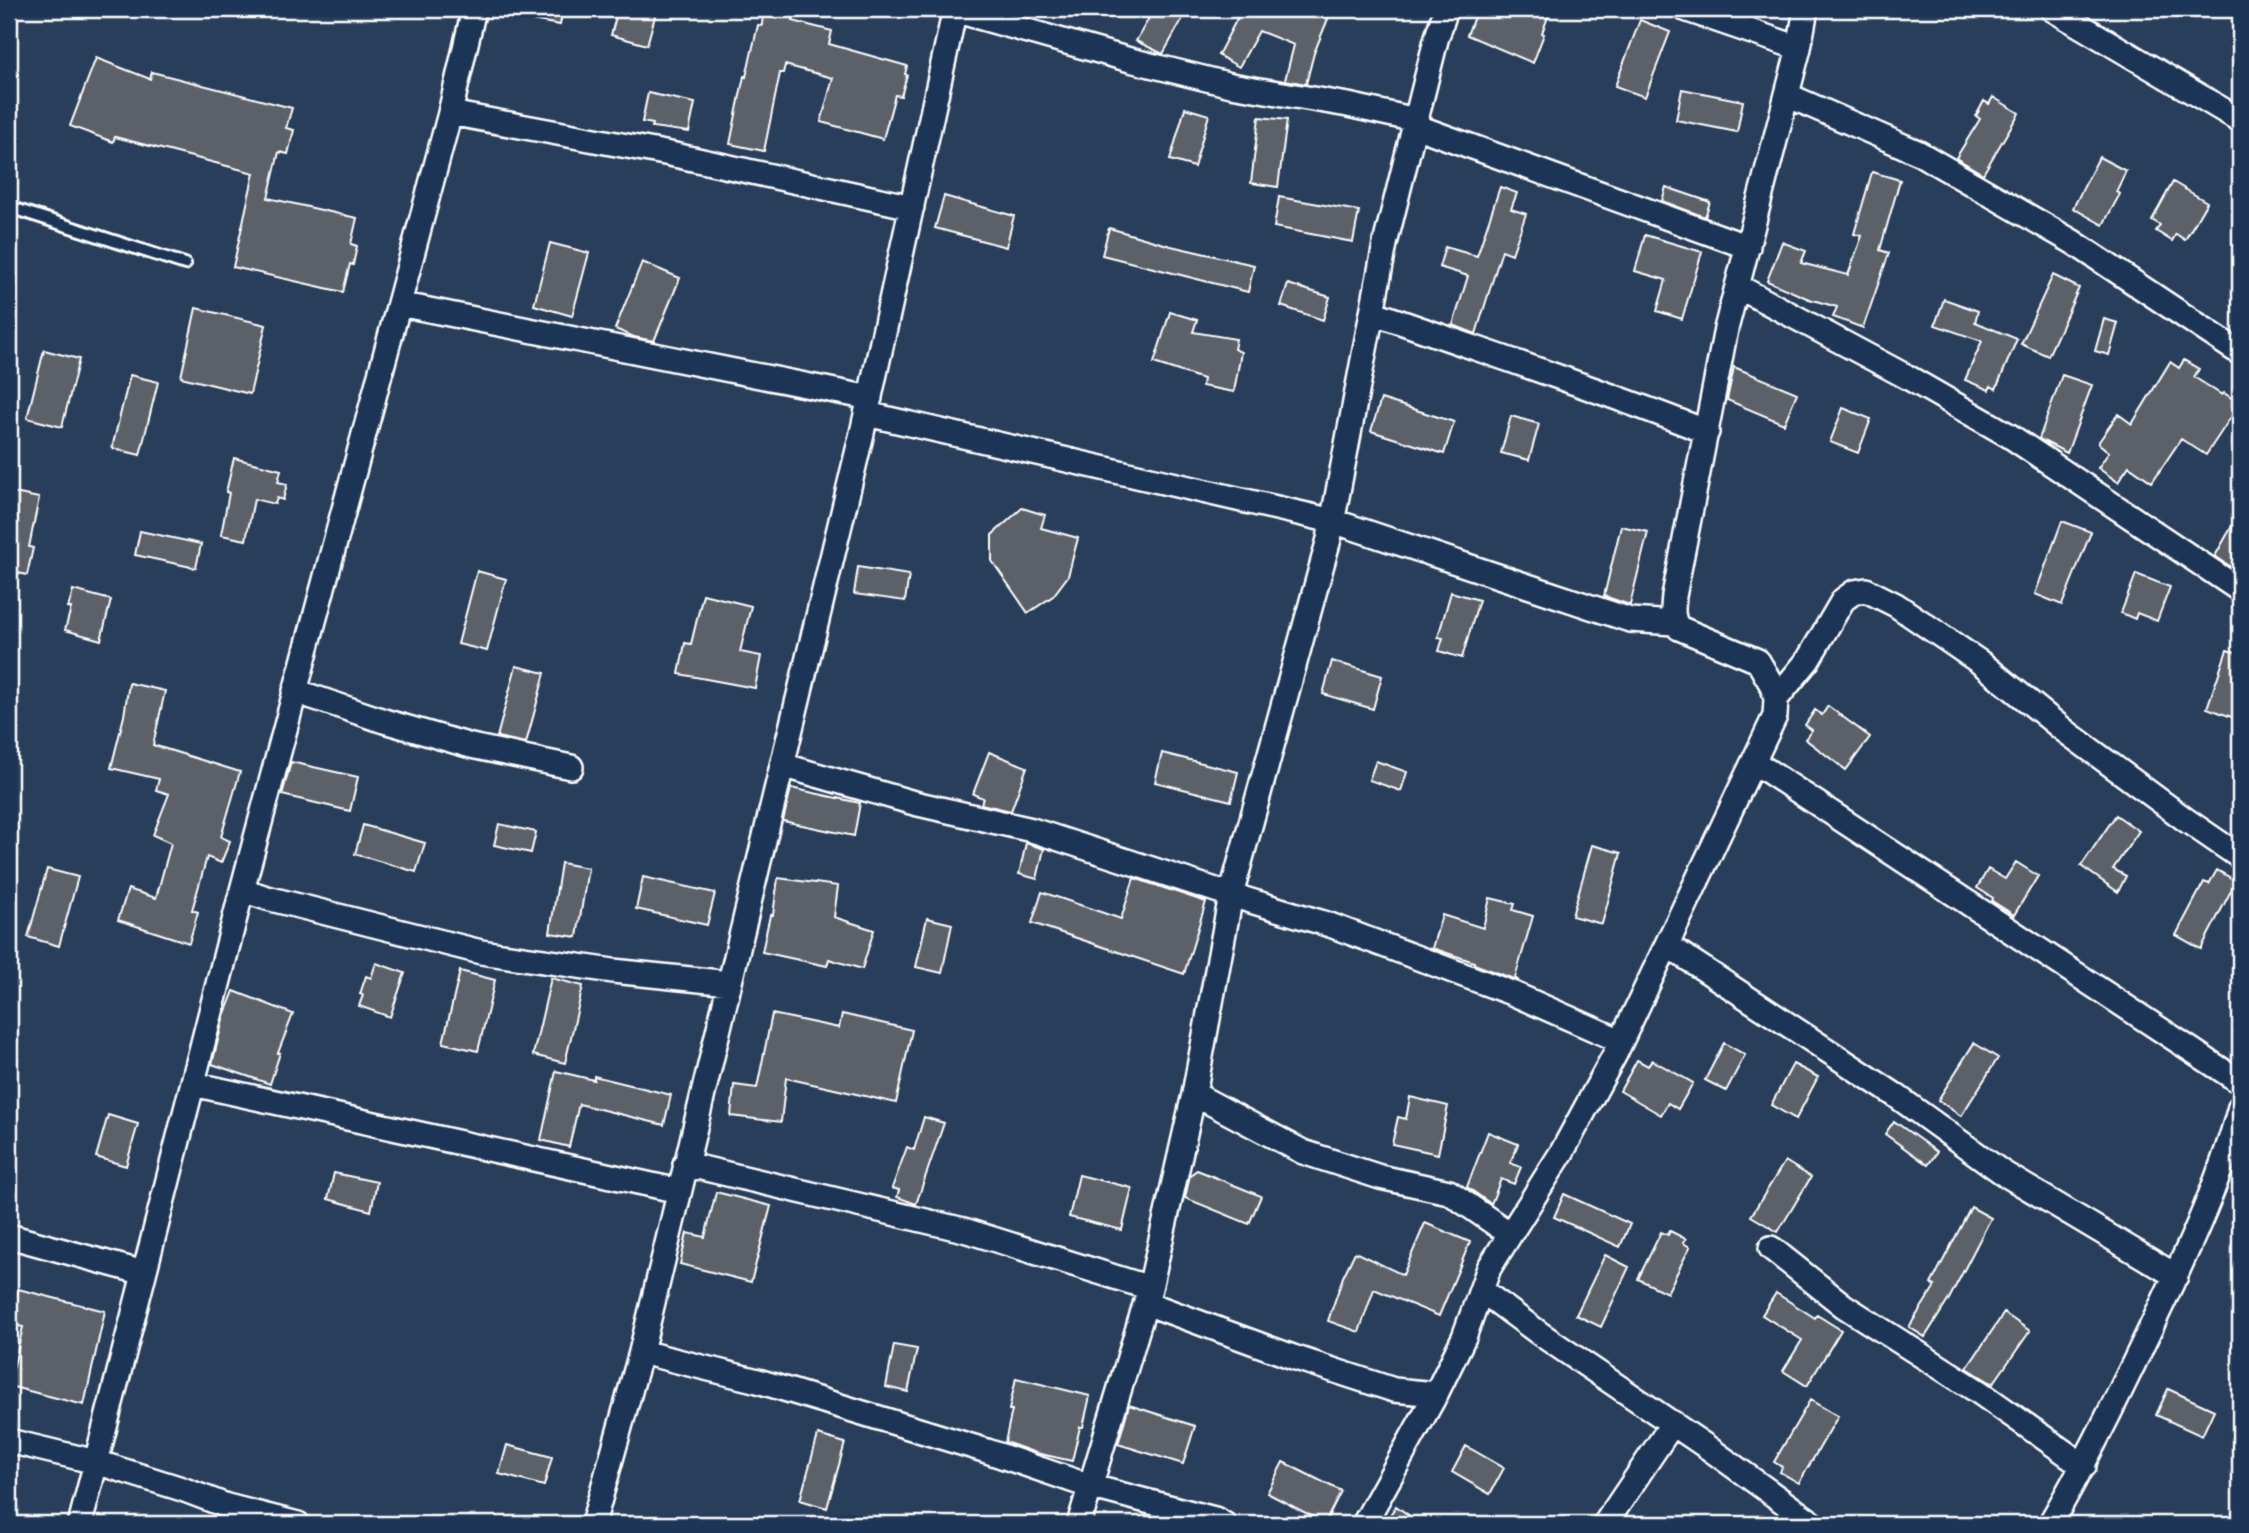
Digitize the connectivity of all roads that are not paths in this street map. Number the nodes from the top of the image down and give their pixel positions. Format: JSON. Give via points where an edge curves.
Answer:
{"nodes":[{"id":1,"x":474,"y":9,"type":"edge"},
{"id":2,"x":953,"y":9,"type":"edge"},
{"id":3,"x":1446,"y":9,"type":"edge"},
{"id":4,"x":1685,"y":9,"type":"edge"},
{"id":5,"x":1806,"y":9,"type":"edge"},
{"id":6,"x":2052,"y":9,"type":"edge"},
{"id":7,"x":1799,"y":48,"type":"junction"},
{"id":8,"x":1787,"y":95,"type":"junction"},
{"id":9,"x":450,"y":113,"type":"junction"},
{"id":10,"x":2240,"y":120,"type":"edge"},
{"id":11,"x":1415,"y":123,"type":"junction"},
{"id":12,"x":9,"y":207,"type":"edge"},
{"id":13,"x":912,"y":207,"type":"junction"},
{"id":14,"x":1748,"y":247,"type":"junction"},
{"id":15,"x":185,"y":264,"type":"dead end"},
{"id":16,"x":1737,"y":286,"type":"junction"},
{"id":17,"x":399,"y":304,"type":"junction"},
{"id":18,"x":1372,"y":312,"type":"junction"},
{"id":19,"x":2240,"y":353,"type":"edge"},
{"id":20,"x":868,"y":406,"type":"junction"},
{"id":21,"x":1707,"y":432,"type":"junction"},
{"id":22,"x":1333,"y":521,"type":"junction"},
{"id":23,"x":2240,"y":590,"type":"edge"},
{"id":24,"x":1674,"y":623,"type":"junction"},
{"id":25,"x":295,"y":691,"type":"junction"},
{"id":26,"x":1776,"y":699,"type":"junction"},
{"id":27,"x":1754,"y":762,"type":"junction"},
{"id":28,"x":782,"y":765,"type":"junction"},
{"id":29,"x":572,"y":767,"type":"dead end"},
{"id":30,"x":2240,"y":857,"type":"edge"},
{"id":31,"x":243,"y":890,"type":"junction"},
{"id":32,"x":1231,"y":895,"type":"junction"},
{"id":33,"x":1667,"y":945,"type":"junction"},
{"id":34,"x":729,"y":983,"type":"junction"},
{"id":35,"x":1621,"y":1041,"type":"junction"},
{"id":36,"x":2240,"y":1082,"type":"edge"},
{"id":37,"x":192,"y":1084,"type":"junction"},
{"id":38,"x":1194,"y":1094,"type":"junction"},
{"id":39,"x":2240,"y":1107,"type":"edge"},
{"id":40,"x":685,"y":1164,"type":"junction"},
{"id":41,"x":679,"y":1191,"type":"junction"},
{"id":42,"x":1510,"y":1234,"type":"junction"},
{"id":43,"x":9,"y":1236,"type":"edge"},
{"id":44,"x":1772,"y":1248,"type":"dead end"},
{"id":45,"x":144,"y":1273,"type":"junction"},
{"id":46,"x":2176,"y":1276,"type":"junction"},
{"id":47,"x":1481,"y":1290,"type":"junction"},
{"id":48,"x":1148,"y":1295,"type":"junction"},
{"id":49,"x":641,"y":1352,"type":"junction"},
{"id":50,"x":1436,"y":1394,"type":"junction"},
{"id":51,"x":1673,"y":1423,"type":"junction"},
{"id":52,"x":9,"y":1441,"type":"edge"},
{"id":53,"x":96,"y":1462,"type":"junction"},
{"id":54,"x":2084,"y":1466,"type":"junction"},
{"id":55,"x":1089,"y":1486,"type":"junction"},
{"id":56,"x":80,"y":1524,"type":"edge"},
{"id":57,"x":298,"y":1524,"type":"edge"},
{"id":58,"x":593,"y":1524,"type":"edge"},
{"id":59,"x":1079,"y":1524,"type":"edge"},
{"id":60,"x":1224,"y":1524,"type":"edge"},
{"id":61,"x":1364,"y":1524,"type":"edge"},
{"id":62,"x":1605,"y":1524,"type":"edge"},
{"id":63,"x":1814,"y":1524,"type":"edge"},
{"id":64,"x":2050,"y":1524,"type":"edge"}],
"edges":[{"from":1,"to":9,"type":"street"},
{"from":2,"to":11,"type":"street","via":[[1231,85],[1348,105]]},
{"from":2,"to":13,"type":"street"},
{"from":3,"to":11,"type":"street"},
{"from":4,"to":7,"type":"street"},
{"from":5,"to":7,"type":"street"},
{"from":6,"to":10,"type":"street"},
{"from":7,"to":8,"type":"street"},
{"from":8,"to":14,"type":"street"},
{"from":8,"to":19,"type":"street","via":[[1917,152],[2073,242]]},
{"from":9,"to":13,"type":"street","via":[[670,154]]},
{"from":9,"to":17,"type":"street"},
{"from":11,"to":14,"type":"street"},
{"from":11,"to":18,"type":"street"},
{"from":12,"to":15,"type":"lane"},
{"from":13,"to":20,"type":"street"},
{"from":14,"to":16,"type":"street"},
{"from":16,"to":21,"type":"street"},
{"from":16,"to":23,"type":"street","via":[[2010,436]]},
{"from":17,"to":20,"type":"street"},
{"from":17,"to":25,"type":"street"},
{"from":18,"to":21,"type":"street"},
{"from":18,"to":22,"type":"street"},
{"from":20,"to":22,"type":"street"},
{"from":20,"to":28,"type":"street"},
{"from":21,"to":24,"type":"street","via":[[1674,596]]},
{"from":22,"to":24,"type":"street","via":[[1630,620]]},
{"from":22,"to":32,"type":"street"},
{"from":24,"to":26,"type":"street","via":[[1758,661]]},
{"from":25,"to":29,"type":"street","via":[[471,746]]},
{"from":25,"to":31,"type":"street"},
{"from":26,"to":27,"type":"street","via":[[1775,716]]},
{"from":26,"to":30,"type":"street","via":[[1808,660],[1843,600],[1866,590],[1981,663],[2065,732]]},
{"from":27,"to":33,"type":"street"},
{"from":27,"to":36,"type":"street"},
{"from":28,"to":32,"type":"street","via":[[914,803],[1032,830]]},
{"from":28,"to":34,"type":"street"},
{"from":31,"to":34,"type":"street","via":[[481,952]]},
{"from":31,"to":37,"type":"street"},
{"from":32,"to":35,"type":"street","via":[[1330,925],[1514,994]]},
{"from":32,"to":38,"type":"street"},
{"from":33,"to":35,"type":"street"},
{"from":33,"to":46,"type":"street","via":[[2003,1173]]},
{"from":34,"to":40,"type":"street"},
{"from":35,"to":42,"type":"street","via":[[1562,1152]]},
{"from":37,"to":41,"type":"street"},
{"from":37,"to":45,"type":"street"},
{"from":38,"to":42,"type":"street","via":[[1303,1152],[1380,1177],[1449,1192]]},
{"from":38,"to":48,"type":"street"},
{"from":39,"to":46,"type":"street","via":[[2229,1148]]},
{"from":40,"to":41,"type":"street"},
{"from":40,"to":48,"type":"street","via":[[964,1230]]},
{"from":41,"to":49,"type":"street"},
{"from":42,"to":47,"type":"street"},
{"from":43,"to":45,"type":"street"},
{"from":44,"to":54,"type":"street","via":[[1844,1306]]},
{"from":45,"to":53,"type":"street"},
{"from":46,"to":54,"type":"street"},
{"from":47,"to":50,"type":"street"},
{"from":47,"to":51,"type":"street"},
{"from":48,"to":50,"type":"street","via":[[1293,1357],[1394,1390]]},
{"from":48,"to":55,"type":"street"},
{"from":49,"to":55,"type":"street","via":[[758,1381]]},
{"from":49,"to":58,"type":"street"},
{"from":50,"to":61,"type":"street"},
{"from":51,"to":62,"type":"street"},
{"from":51,"to":63,"type":"street"},
{"from":52,"to":53,"type":"street"},
{"from":53,"to":56,"type":"street"},
{"from":53,"to":57,"type":"street","via":[[227,1506]]},
{"from":54,"to":64,"type":"street"},
{"from":55,"to":59,"type":"street"},
{"from":55,"to":60,"type":"street"}]}
